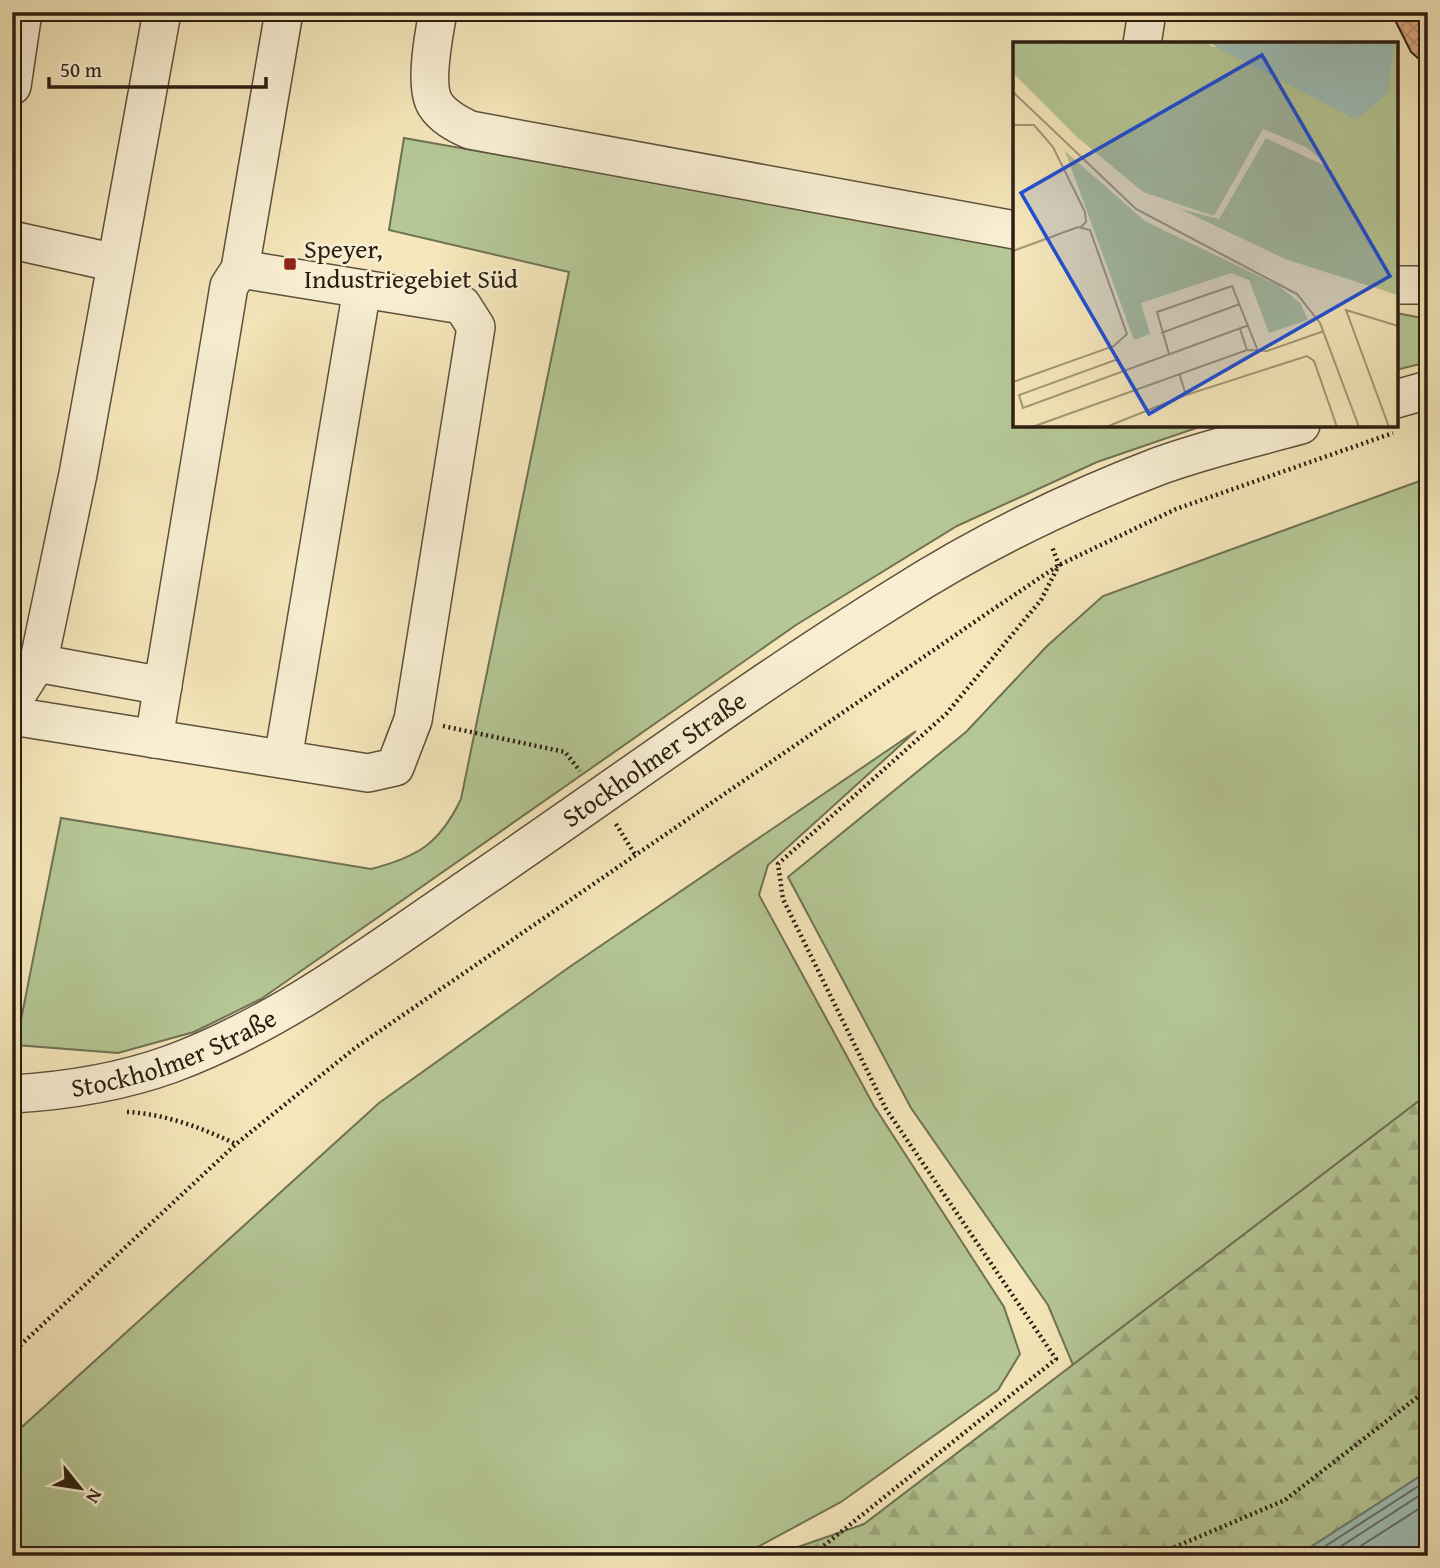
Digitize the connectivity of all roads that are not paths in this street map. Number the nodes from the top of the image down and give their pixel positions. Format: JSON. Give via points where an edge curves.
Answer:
{"nodes":[{"id":1,"x":23,"y":12,"type":"edge"},
{"id":2,"x":162,"y":12,"type":"edge"},
{"id":3,"x":284,"y":12,"type":"edge"},
{"id":4,"x":438,"y":12,"type":"edge"},
{"id":5,"x":1147,"y":12,"type":"edge"},
{"id":6,"x":1142,"y":42,"type":"edge"},
{"id":7,"x":12,"y":86,"type":"edge"},
{"id":8,"x":1013,"y":230,"type":"edge"},
{"id":9,"x":12,"y":240,"type":"edge"},
{"id":10,"x":116,"y":263,"type":"junction"},
{"id":11,"x":240,"y":269,"type":"junction"},
{"id":12,"x":1398,"y":285,"type":"edge"},
{"id":13,"x":1428,"y":285,"type":"edge"},
{"id":14,"x":362,"y":289,"type":"junction"},
{"id":15,"x":1428,"y":390,"type":"edge"},
{"id":16,"x":1401,"y":413,"type":"edge"},
{"id":17,"x":1294,"y":427,"type":"edge"},
{"id":18,"x":37,"y":663,"type":"junction"},
{"id":19,"x":163,"y":686,"type":"junction"},
{"id":20,"x":12,"y":702,"type":"edge"},
{"id":21,"x":12,"y":716,"type":"edge"},
{"id":22,"x":154,"y":739,"type":"junction"},
{"id":23,"x":283,"y":760,"type":"junction"},
{"id":24,"x":12,"y":1094,"type":"edge"}],
"edges":[{"from":1,"to":7,"type":"street"},
{"from":2,"to":10,"type":"street"},
{"from":3,"to":11,"type":"street"},
{"from":4,"to":8,"type":"street","via":[[432,96],[444,115],[470,130]]},
{"from":5,"to":6,"type":"street"},
{"from":9,"to":10,"type":"street"},
{"from":10,"to":18,"type":"street","via":[[78,474]]},
{"from":11,"to":14,"type":"street"},
{"from":11,"to":19,"type":"street","via":[[229,286]]},
{"from":12,"to":13,"type":"street"},
{"from":14,"to":23,"type":"street"},
{"from":14,"to":23,"type":"street","via":[[462,305],[476,327],[413,720],[395,767],[368,773]]},
{"from":15,"to":16,"type":"street"},
{"from":17,"to":24,"type":"street","name":"Stockholmer Straße","via":[[1163,464],[1038,516],[946,567],[845,630],[289,1008],[169,1065],[97,1084]]},
{"from":18,"to":19,"type":"street"},
{"from":18,"to":20,"type":"street"},
{"from":19,"to":22,"type":"street"},
{"from":21,"to":22,"type":"street"},
{"from":22,"to":23,"type":"street"}]}
